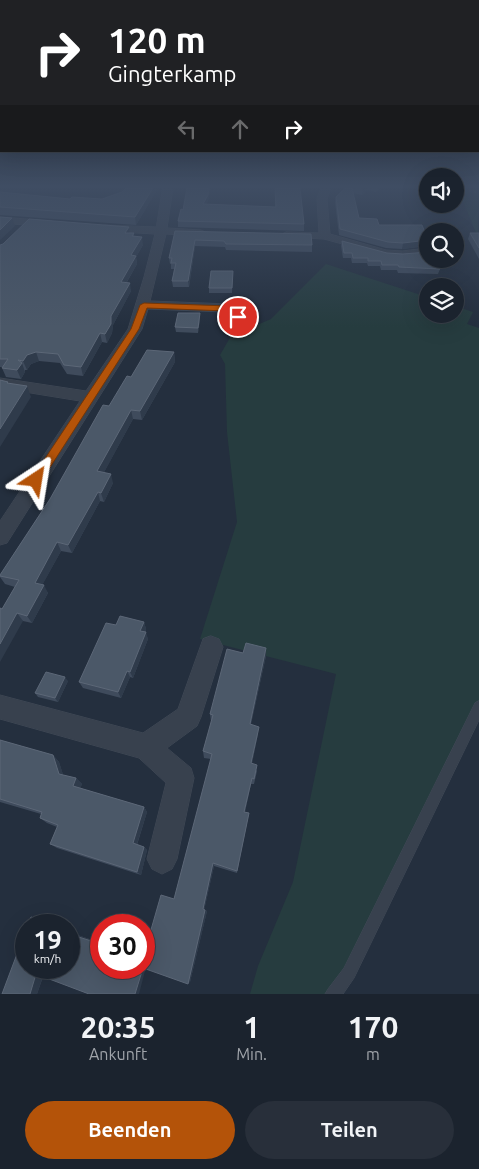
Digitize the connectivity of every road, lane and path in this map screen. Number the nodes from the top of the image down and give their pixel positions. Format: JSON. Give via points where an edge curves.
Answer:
{"nodes":[{"id":1,"x":161,"y":234,"type":"edge"},
{"id":2,"x":285,"y":234,"type":"edge"},
{"id":3,"x":324,"y":236,"type":"joint"},
{"id":4,"x":419,"y":252,"type":"edge"},
{"id":5,"x":144,"y":305,"type":"junction"},
{"id":6,"x":247,"y":325,"type":"dead end"},
{"id":7,"x":0,"y":383,"type":"edge"},
{"id":8,"x":90,"y":397,"type":"junction"},
{"id":9,"x":0,"y":537,"type":"edge"},
{"id":10,"x":211,"y":647,"type":"dead end"},
{"id":11,"x":0,"y":707,"type":"edge"},
{"id":12,"x":479,"y":707,"type":"edge"},
{"id":13,"x":146,"y":747,"type":"junction"},
{"id":14,"x":162,"y":859,"type":"dead end"},
{"id":15,"x":333,"y":994,"type":"edge"}],
"edges":[{"from":1,"to":5,"type":"street"},
{"from":2,"to":3,"type":"street"},
{"from":3,"to":4,"type":"street","via":[[386,253]]},
{"from":5,"to":6,"type":"street","via":[[229,308]]},
{"from":5,"to":8,"type":"street","via":[[135,329]]},
{"from":7,"to":8,"type":"street"},
{"from":8,"to":9,"type":"street"},
{"from":10,"to":13,"type":"street","via":[[188,717]]},
{"from":11,"to":13,"type":"street"},
{"from":12,"to":15,"type":"lane","via":[[349,973]]},
{"from":13,"to":14,"type":"street","via":[[181,778]]}]}
